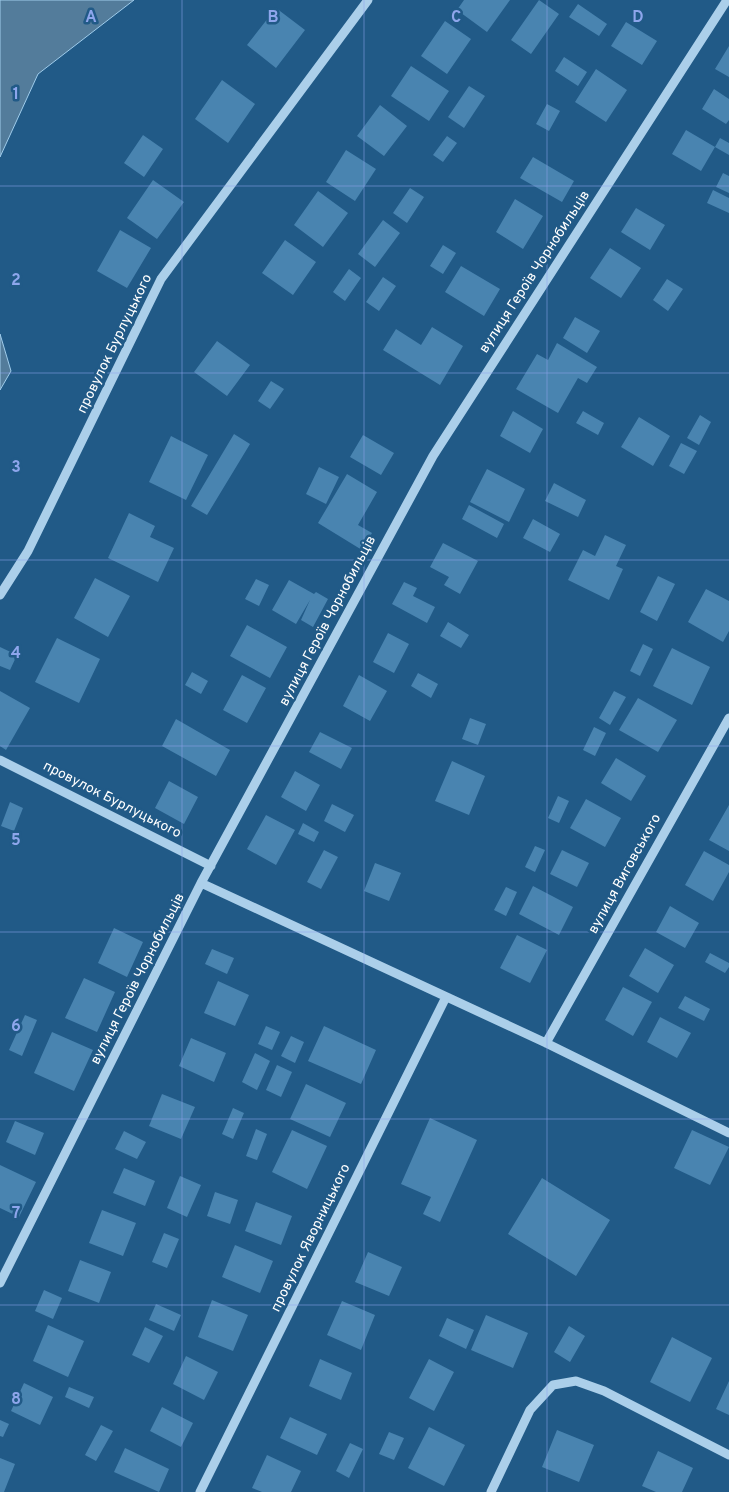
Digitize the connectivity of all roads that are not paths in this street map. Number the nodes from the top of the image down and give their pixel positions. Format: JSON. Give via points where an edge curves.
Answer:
{"nodes":[{"id":1,"x":368,"y":0,"type":"edge"},
{"id":2,"x":728,"y":0,"type":"edge"},
{"id":3,"x":0,"y":596,"type":"edge"},
{"id":4,"x":729,"y":718,"type":"edge"},
{"id":5,"x":0,"y":760,"type":"edge"},
{"id":6,"x":211,"y":866,"type":"junction"},
{"id":7,"x":201,"y":883,"type":"junction"},
{"id":8,"x":446,"y":997,"type":"junction"},
{"id":9,"x":546,"y":1044,"type":"junction"},
{"id":10,"x":729,"y":1133,"type":"edge"},
{"id":11,"x":0,"y":1283,"type":"edge"},
{"id":12,"x":729,"y":1455,"type":"edge"},
{"id":13,"x":200,"y":1492,"type":"edge"},
{"id":14,"x":491,"y":1492,"type":"edge"}],
"edges":[{"from":1,"to":3,"type":"street","name":"провулок Бурлуцького","via":[[161,279],[28,551]]},
{"from":2,"to":6,"type":"street","name":"вулиця Героїв Чорнобильців","via":[[433,456]]},
{"from":4,"to":9,"type":"street","name":"вулиця Виговського"},
{"from":5,"to":6,"type":"street","name":"провулок Бурлуцького"},
{"from":6,"to":7,"type":"street","name":"вулиця Героїв Чорнобильців"},
{"from":7,"to":8,"type":"street"},
{"from":7,"to":11,"type":"street","name":"вулиця Героїв Чорнобильців"},
{"from":8,"to":9,"type":"street"},
{"from":8,"to":13,"type":"street","name":"провулок Яворницького"},
{"from":9,"to":10,"type":"street"},
{"from":12,"to":14,"type":"street","via":[[604,1391],[576,1381],[553,1385],[530,1410]]}]}
